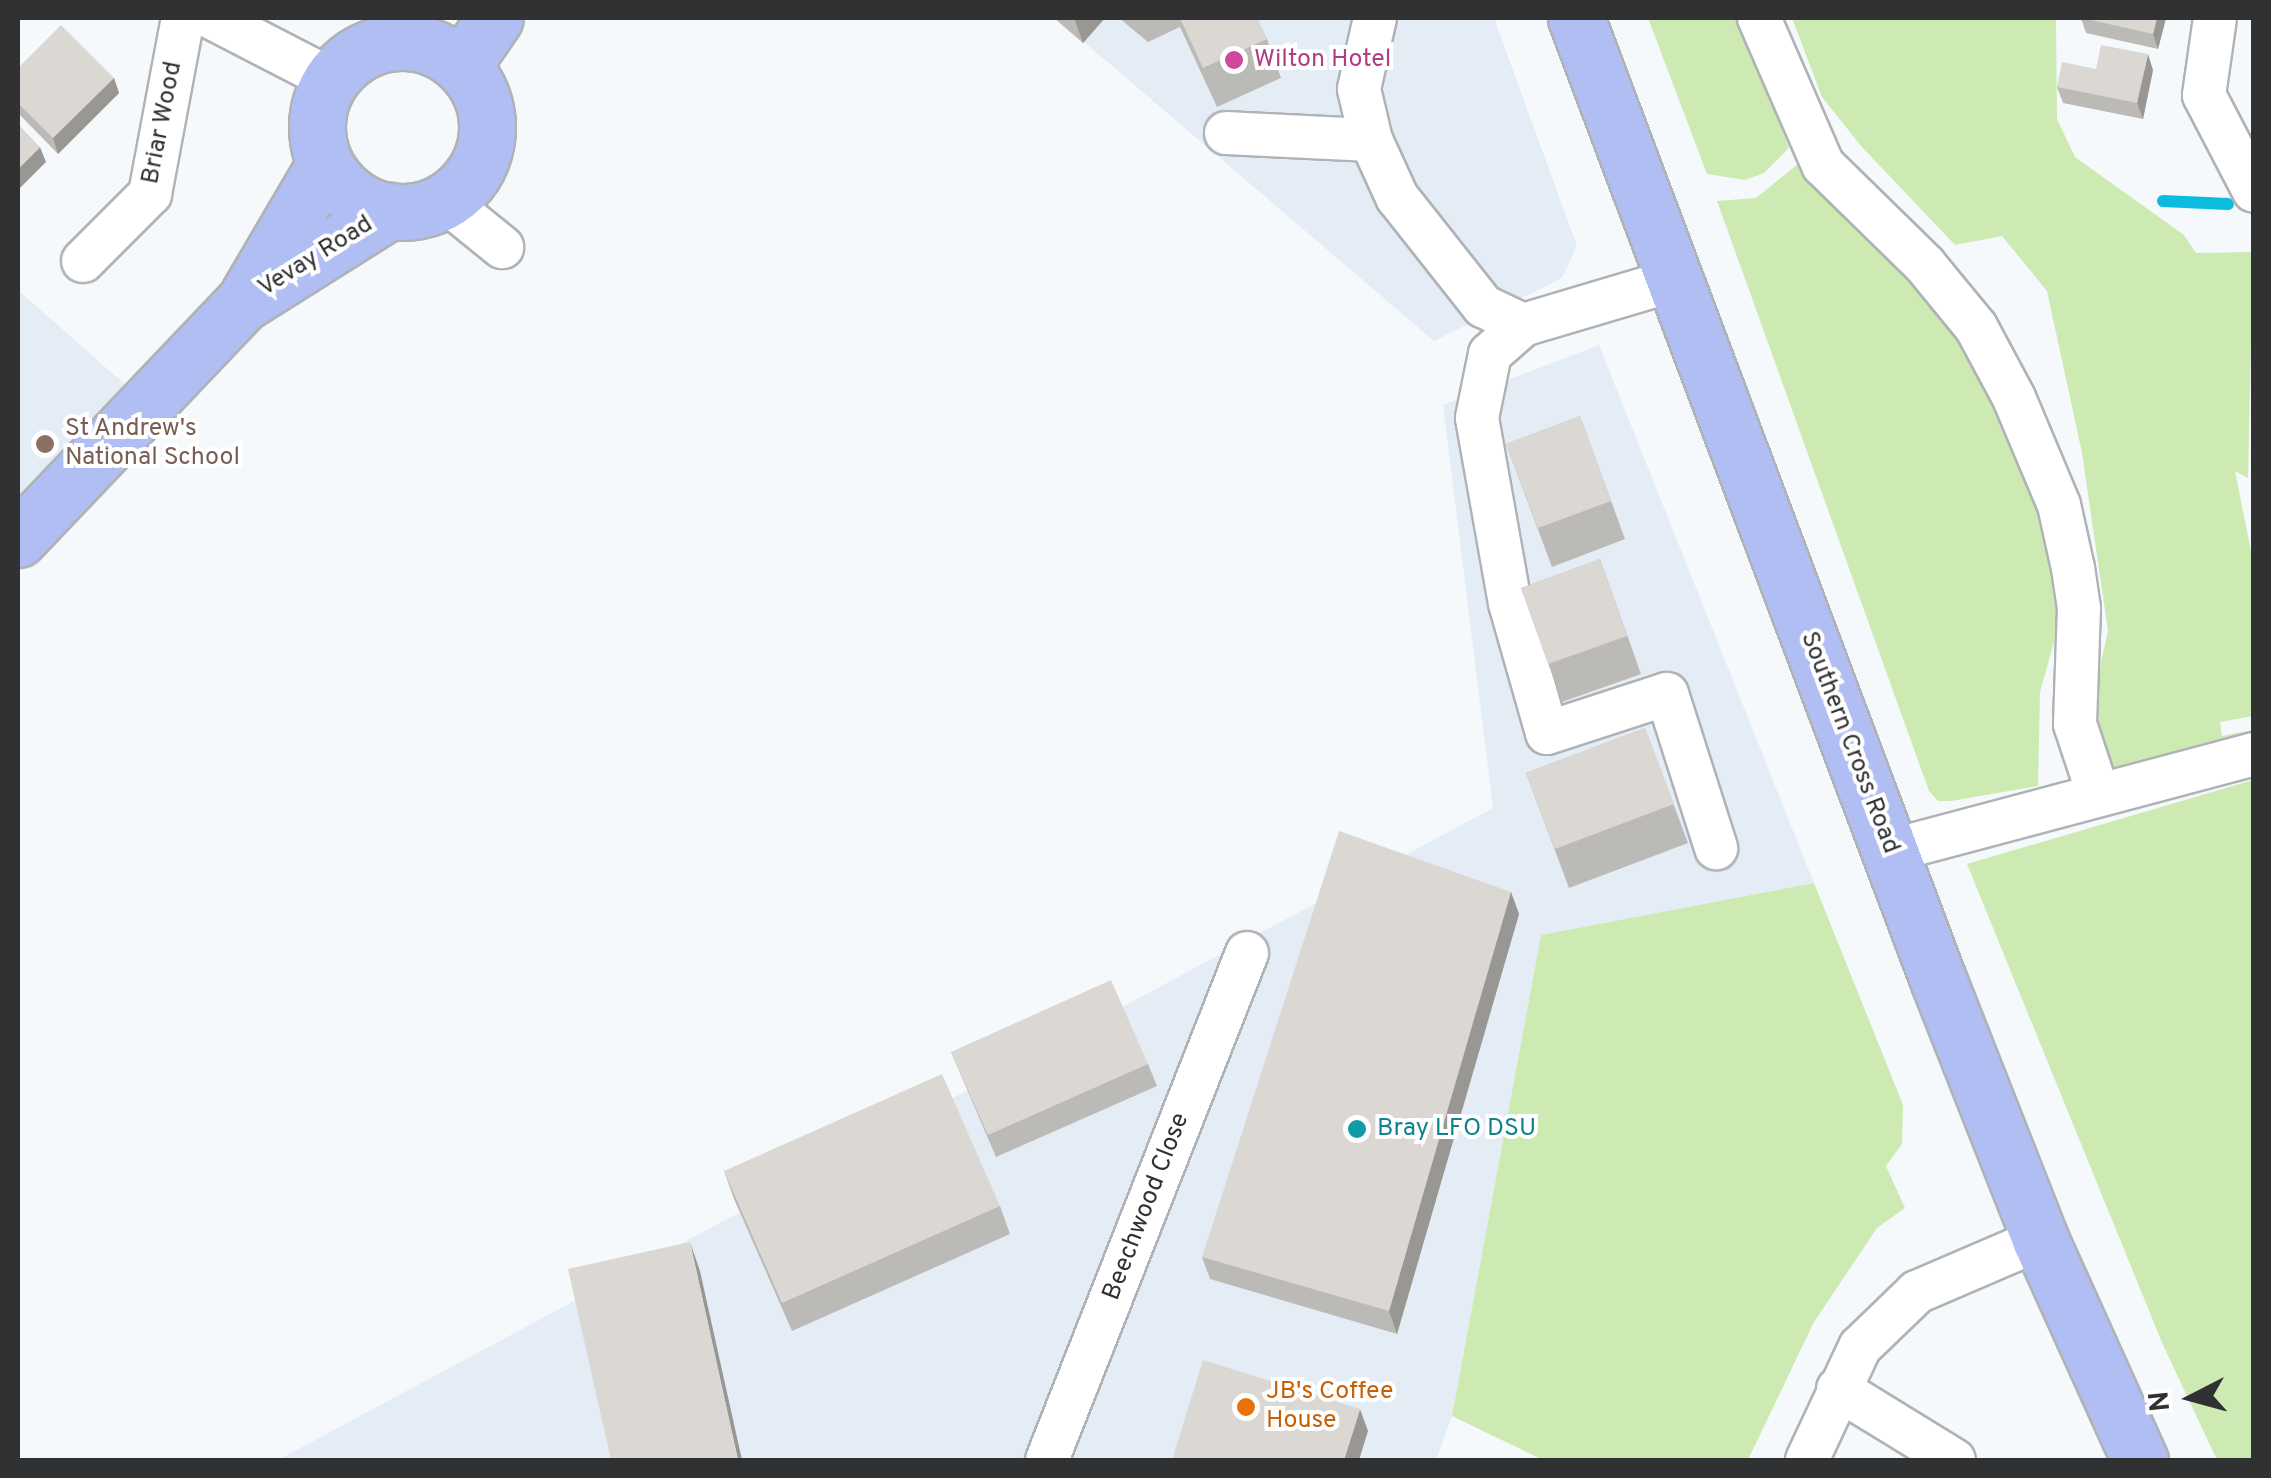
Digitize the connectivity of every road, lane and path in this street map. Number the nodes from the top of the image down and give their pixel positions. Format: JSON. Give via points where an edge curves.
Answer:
{"nodes":[{"id":1,"x":184,"y":18,"type":"edge"},
{"id":2,"x":212,"y":18,"type":"edge"},
{"id":3,"x":495,"y":18,"type":"edge"},
{"id":4,"x":1376,"y":18,"type":"edge"},
{"id":5,"x":1576,"y":18,"type":"edge"},
{"id":6,"x":1759,"y":18,"type":"edge"},
{"id":7,"x":2215,"y":18,"type":"edge"},
{"id":8,"x":462,"y":66,"type":"junction"},
{"id":9,"x":330,"y":79,"type":"junction"},
{"id":10,"x":1226,"y":133,"type":"dead end"},
{"id":11,"x":1371,"y":140,"type":"junction"},
{"id":12,"x":325,"y":164,"type":"junction"},
{"id":13,"x":2254,"y":191,"type":"edge"},
{"id":14,"x":444,"y":200,"type":"junction"},
{"id":15,"x":388,"y":211,"type":"junction"},
{"id":16,"x":502,"y":247,"type":"dead end"},
{"id":17,"x":83,"y":261,"type":"dead end"},
{"id":18,"x":1677,"y":279,"type":"junction"},
{"id":19,"x":243,"y":304,"type":"junction"},
{"id":20,"x":1524,"y":325,"type":"junction"},
{"id":21,"x":18,"y":540,"type":"edge"},
{"id":22,"x":2254,"y":754,"type":"edge"},
{"id":23,"x":2098,"y":794,"type":"junction"},
{"id":24,"x":1716,"y":848,"type":"dead end"},
{"id":25,"x":1890,"y":851,"type":"junction"},
{"id":26,"x":1247,"y":952,"type":"dead end"},
{"id":27,"x":2040,"y":1239,"type":"junction"},
{"id":28,"x":1838,"y":1390,"type":"junction"},
{"id":29,"x":1047,"y":1460,"type":"edge"},
{"id":30,"x":1807,"y":1460,"type":"edge"},
{"id":31,"x":1954,"y":1460,"type":"edge"},
{"id":32,"x":2140,"y":1460,"type":"edge"}],
"edges":[{"from":1,"to":17,"type":"street","name":"Briar Wood","via":[[150,194]]},
{"from":2,"to":9,"type":"street"},
{"from":3,"to":8,"type":"main road"},
{"from":4,"to":11,"type":"street","via":[[1359,90]]},
{"from":5,"to":18,"type":"main road","name":"Southern Cross Road"},
{"from":6,"to":23,"type":"street","via":[[1823,165],[1966,314],[2014,398],[2059,505],[2074,568],[2074,724]]},
{"from":7,"to":13,"type":"street","via":[[2204,95]]},
{"from":8,"to":9,"type":"main road","via":[[444,52],[398,41],[349,59]]},
{"from":8,"to":14,"type":"main road","via":[[483,102],[485,143],[468,180]]},
{"from":9,"to":12,"type":"main road","via":[[316,128]]},
{"from":10,"to":11,"type":"street"},
{"from":11,"to":20,"type":"street","via":[[1397,196],[1438,252],[1483,306]]},
{"from":12,"to":15,"type":"main road","name":"Vevay Road","via":[[357,200]]},
{"from":12,"to":19,"type":"main road","name":"Vevay Road"},
{"from":14,"to":15,"type":"main road","name":"Vevay Road"},
{"from":14,"to":16,"type":"street"},
{"from":15,"to":19,"type":"main road","name":"Vevay Road"},
{"from":18,"to":20,"type":"street"},
{"from":18,"to":25,"type":"main road","name":"Southern Cross Road"},
{"from":19,"to":21,"type":"main road","name":"Vevay Road"},
{"from":20,"to":24,"type":"street","via":[[1490,354],[1478,418],[1510,603],[1547,733],[1668,694]]},
{"from":22,"to":23,"type":"street"},
{"from":23,"to":25,"type":"street"},
{"from":25,"to":27,"type":"main road","name":"Southern Cross Road"},
{"from":26,"to":29,"type":"street","name":"Beechwood Close"},
{"from":27,"to":28,"type":"street","via":[[1917,1292],[1860,1348]]},
{"from":27,"to":32,"type":"main road","name":"Southern Cross Road"},
{"from":28,"to":30,"type":"street"},
{"from":28,"to":31,"type":"street"}]}
